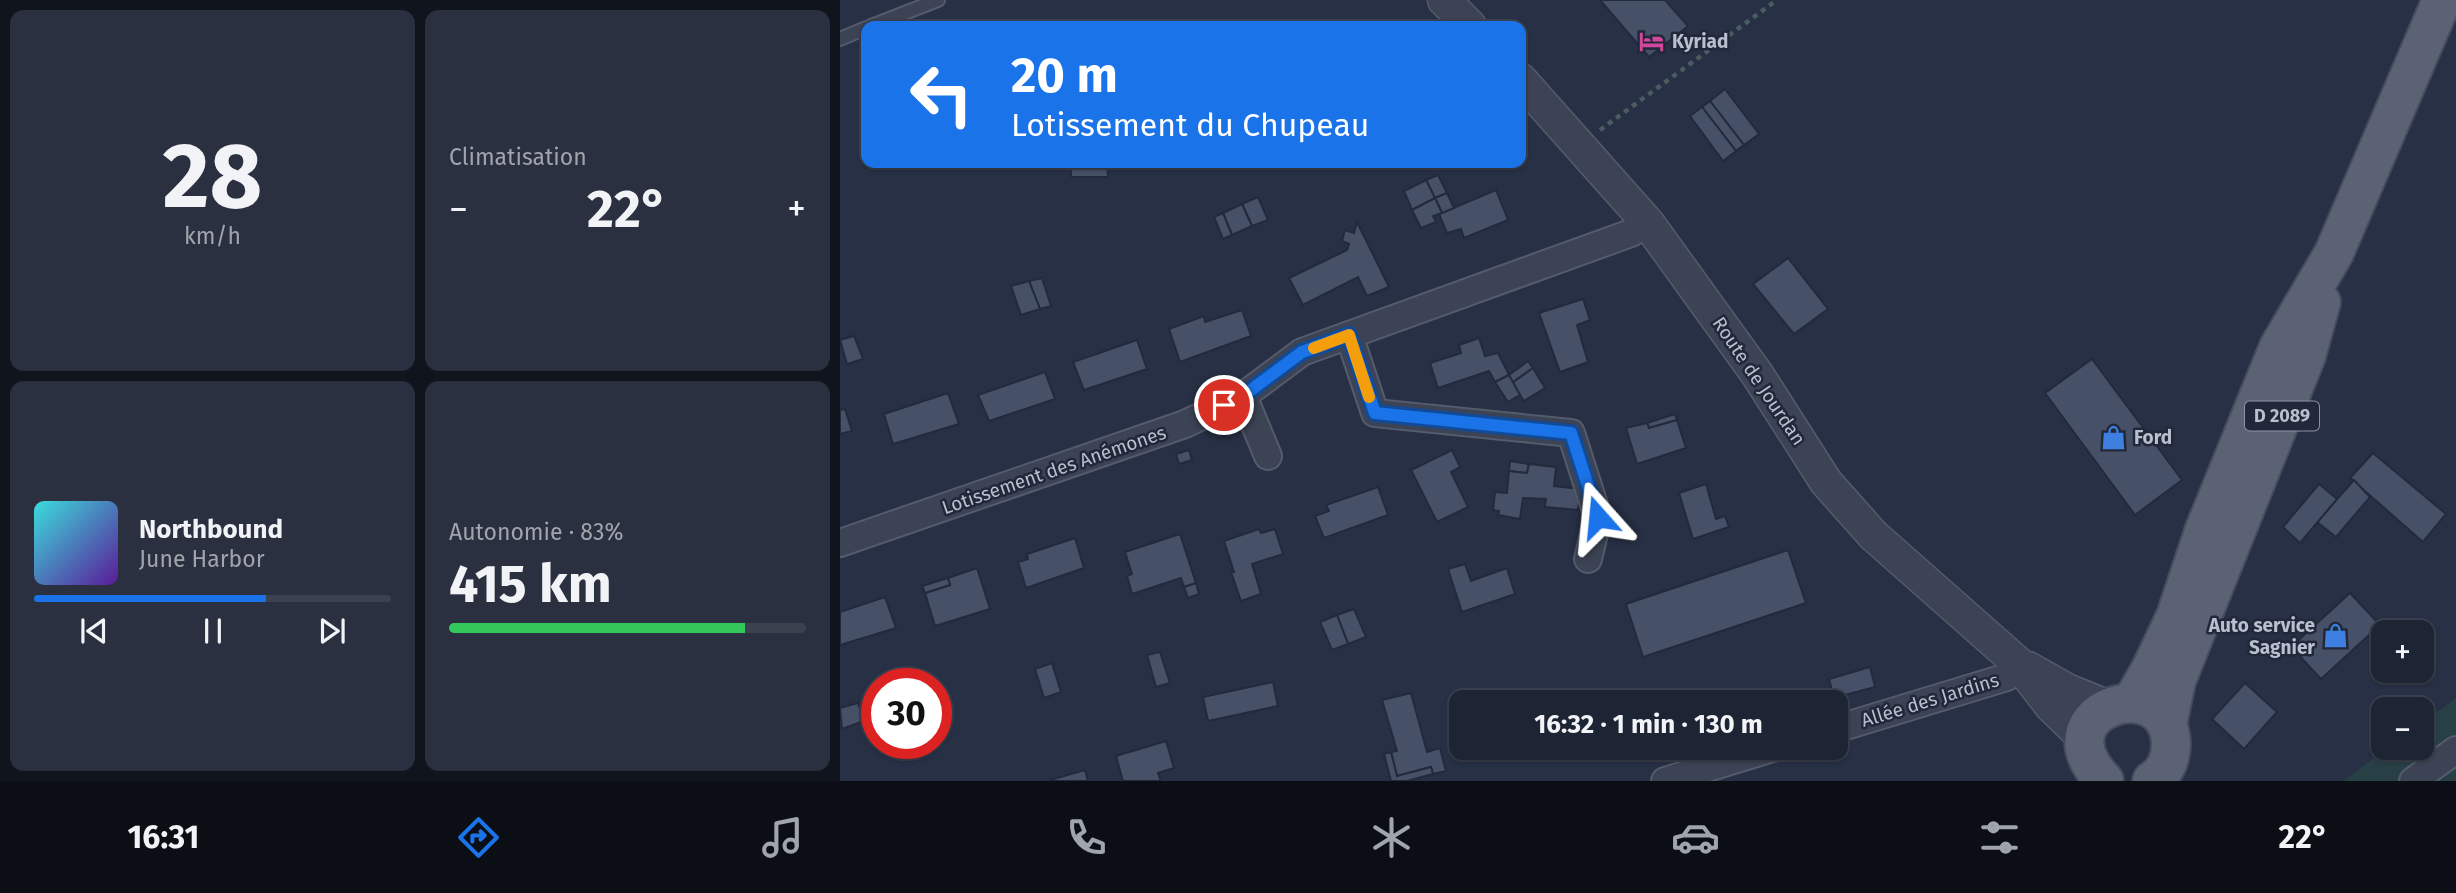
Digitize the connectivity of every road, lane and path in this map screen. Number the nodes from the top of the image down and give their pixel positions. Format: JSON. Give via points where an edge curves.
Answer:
{"nodes":[{"id":1,"x":938,"y":0,"type":"edge"},
{"id":2,"x":1444,"y":0,"type":"edge"},
{"id":3,"x":1777,"y":0,"type":"edge"},
{"id":4,"x":2442,"y":0,"type":"edge"},
{"id":5,"x":884,"y":21,"type":"edge"},
{"id":6,"x":1465,"y":21,"type":"edge"},
{"id":7,"x":861,"y":30,"type":"edge"},
{"id":8,"x":840,"y":39,"type":"edge"},
{"id":9,"x":1526,"y":86,"type":"edge"},
{"id":10,"x":1579,"y":145,"type":"junction"},
{"id":11,"x":1648,"y":223,"type":"junction"},
{"id":12,"x":2334,"y":253,"type":"junction"},
{"id":13,"x":1349,"y":335,"type":"junction"},
{"id":14,"x":1243,"y":396,"type":"junction"},
{"id":15,"x":1268,"y":456,"type":"dead end"},
{"id":16,"x":840,"y":544,"type":"edge"},
{"id":17,"x":1588,"y":559,"type":"dead end"},
{"id":18,"x":2018,"y":663,"type":"junction"},
{"id":19,"x":2121,"y":704,"type":"junction"},
{"id":20,"x":1848,"y":725,"type":"edge"},
{"id":21,"x":2166,"y":725,"type":"junction"},
{"id":22,"x":2456,"y":750,"type":"edge"},
{"id":23,"x":1734,"y":760,"type":"edge"},
{"id":24,"x":2095,"y":768,"type":"edge"},
{"id":25,"x":2156,"y":780,"type":"edge"},
{"id":26,"x":1665,"y":781,"type":"edge"},
{"id":27,"x":2413,"y":781,"type":"edge"}],
"edges":[{"from":1,"to":5,"type":"lane"},
{"from":2,"to":6,"type":"street"},
{"from":3,"to":10,"type":"path"},
{"from":4,"to":12,"type":"main road","number":"D 2089"},
{"from":7,"to":8,"type":"lane"},
{"from":9,"to":10,"type":"street","name":"Route de Jourdan"},
{"from":10,"to":11,"type":"street","name":"Route de Jourdan"},
{"from":11,"to":13,"type":"street","name":"Lotissement des Anémones"},
{"from":11,"to":18,"type":"street","name":"Route de Jourdan","via":[[1757,374],[1826,482],[1873,535]]},
{"from":12,"to":19,"type":"main road","number":"D 2089","via":[[2279,347],[2205,529],[2176,616],[2151,669]]},
{"from":12,"to":21,"type":"main road","number":"D 2089","via":[[2306,356],[2176,681]]},
{"from":13,"to":14,"type":"street","name":"Lotissement des Anémones","via":[[1302,352]]},
{"from":13,"to":17,"type":"street","via":[[1375,413],[1571,433],[1598,517]]},
{"from":14,"to":15,"type":"street"},
{"from":14,"to":16,"type":"street","name":"Lotissement des Anémones","via":[[1185,424]]},
{"from":18,"to":19,"type":"street","name":"Route de Jourdan","via":[[2067,690]]},
{"from":18,"to":20,"type":"street","name":"Allée des Jardins","via":[[2007,677]]},
{"from":18,"to":24,"type":"street","name":"Route de Jourdan","via":[[2072,729]]},
{"from":19,"to":21,"type":"main road","via":[[2146,706]]},
{"from":19,"to":24,"type":"main road","via":[[2090,723]]},
{"from":21,"to":25,"type":"main road","via":[[2171,753]]},
{"from":22,"to":27,"type":"street"},
{"from":23,"to":26,"type":"street"}]}
